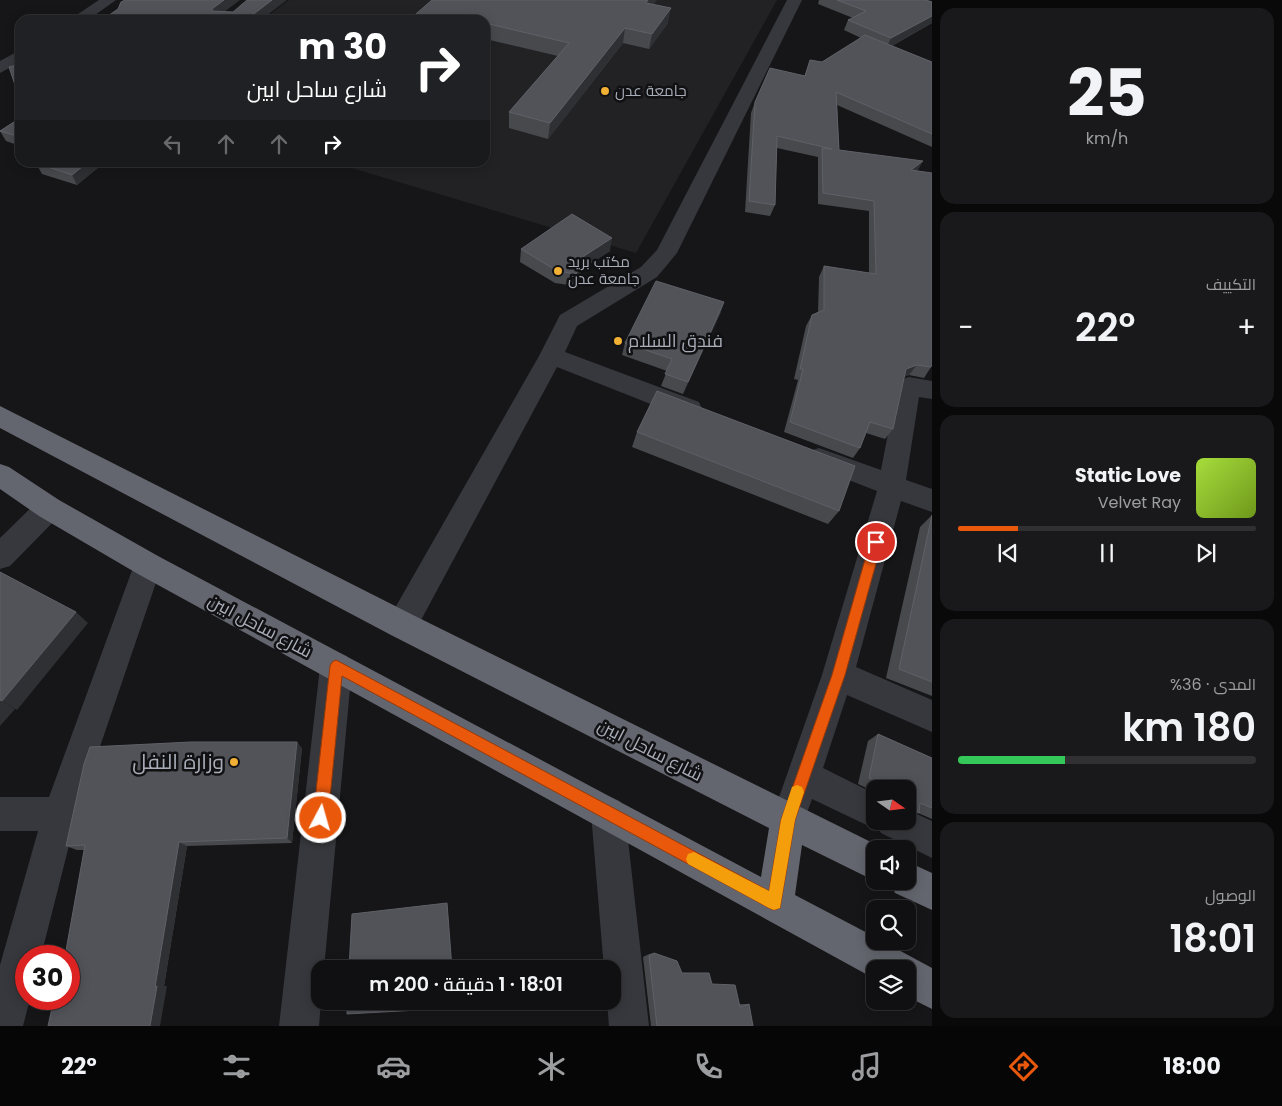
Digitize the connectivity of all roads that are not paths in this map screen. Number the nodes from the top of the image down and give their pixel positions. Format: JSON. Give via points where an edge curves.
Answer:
{"nodes":[{"id":1,"x":109,"y":0,"type":"edge"},
{"id":2,"x":796,"y":0,"type":"edge"},
{"id":3,"x":85,"y":15,"type":"edge"},
{"id":4,"x":15,"y":58,"type":"edge"},
{"id":5,"x":0,"y":68,"type":"edge"},
{"id":6,"x":551,"y":356,"type":"junction"},
{"id":7,"x":932,"y":390,"type":"edge"},
{"id":8,"x":0,"y":416,"type":"edge"},
{"id":9,"x":708,"y":416,"type":"edge"},
{"id":10,"x":800,"y":450,"type":"edge"},
{"id":11,"x":0,"y":475,"type":"edge"},
{"id":12,"x":892,"y":485,"type":"junction"},
{"id":13,"x":932,"y":501,"type":"edge"},
{"id":14,"x":49,"y":508,"type":"junction"},
{"id":15,"x":0,"y":557,"type":"edge"},
{"id":16,"x":148,"y":565,"type":"junction"},
{"id":17,"x":402,"y":625,"type":"junction"},
{"id":18,"x":336,"y":666,"type":"junction"},
{"id":19,"x":838,"y":675,"type":"junction"},
{"id":20,"x":932,"y":716,"type":"edge"},
{"id":21,"x":802,"y":776,"type":"junction"},
{"id":22,"x":866,"y":808,"type":"edge"},
{"id":23,"x":608,"y":813,"type":"junction"},
{"id":24,"x":0,"y":814,"type":"edge"},
{"id":25,"x":60,"y":814,"type":"junction"},
{"id":26,"x":788,"y":820,"type":"junction"},
{"id":27,"x":911,"y":830,"type":"edge"},
{"id":28,"x":932,"y":840,"type":"edge"},
{"id":29,"x":866,"y":859,"type":"edge"},
{"id":30,"x":916,"y":884,"type":"edge"},
{"id":31,"x":932,"y":892,"type":"edge"},
{"id":32,"x":774,"y":902,"type":"junction"},
{"id":33,"x":879,"y":960,"type":"edge"},
{"id":34,"x":916,"y":980,"type":"edge"},
{"id":35,"x":932,"y":989,"type":"edge"},
{"id":36,"x":3,"y":1026,"type":"edge"},
{"id":37,"x":299,"y":1026,"type":"edge"},
{"id":38,"x":629,"y":1026,"type":"edge"}],
"edges":[{"from":1,"to":3,"type":"street"},
{"from":2,"to":6,"type":"street","via":[[666,253],[649,272],[568,321]]},
{"from":4,"to":5,"type":"street"},
{"from":6,"to":9,"type":"street"},
{"from":6,"to":17,"type":"street"},
{"from":7,"to":12,"type":"street","via":[[909,386]]},
{"from":8,"to":17,"type":"highway","name":"شارع ساحل ابين"},
{"from":10,"to":12,"type":"street"},
{"from":11,"to":14,"type":"highway","name":"شارع ساحل ابين"},
{"from":12,"to":13,"type":"street"},
{"from":12,"to":19,"type":"street"},
{"from":14,"to":15,"type":"street"},
{"from":14,"to":16,"type":"highway","name":"شارع ساحل ابين"},
{"from":16,"to":18,"type":"highway","name":"شارع ساحل ابين"},
{"from":16,"to":25,"type":"street"},
{"from":17,"to":26,"type":"highway","name":"شارع ساحل ابين"},
{"from":18,"to":23,"type":"highway","name":"شارع ساحل ابين"},
{"from":18,"to":37,"type":"street"},
{"from":19,"to":20,"type":"street"},
{"from":19,"to":21,"type":"street"},
{"from":21,"to":22,"type":"street"},
{"from":21,"to":26,"type":"street"},
{"from":23,"to":32,"type":"highway","name":"شارع ساحل ابين"},
{"from":23,"to":38,"type":"street"},
{"from":24,"to":25,"type":"street"},
{"from":25,"to":36,"type":"street"},
{"from":26,"to":29,"type":"highway","name":"شارع ساحل ابين"},
{"from":26,"to":32,"type":"highway"},
{"from":27,"to":28,"type":"street"},
{"from":30,"to":31,"type":"highway"},
{"from":32,"to":33,"type":"highway","name":"شارع ساحل ابين"},
{"from":34,"to":35,"type":"highway"}]}
